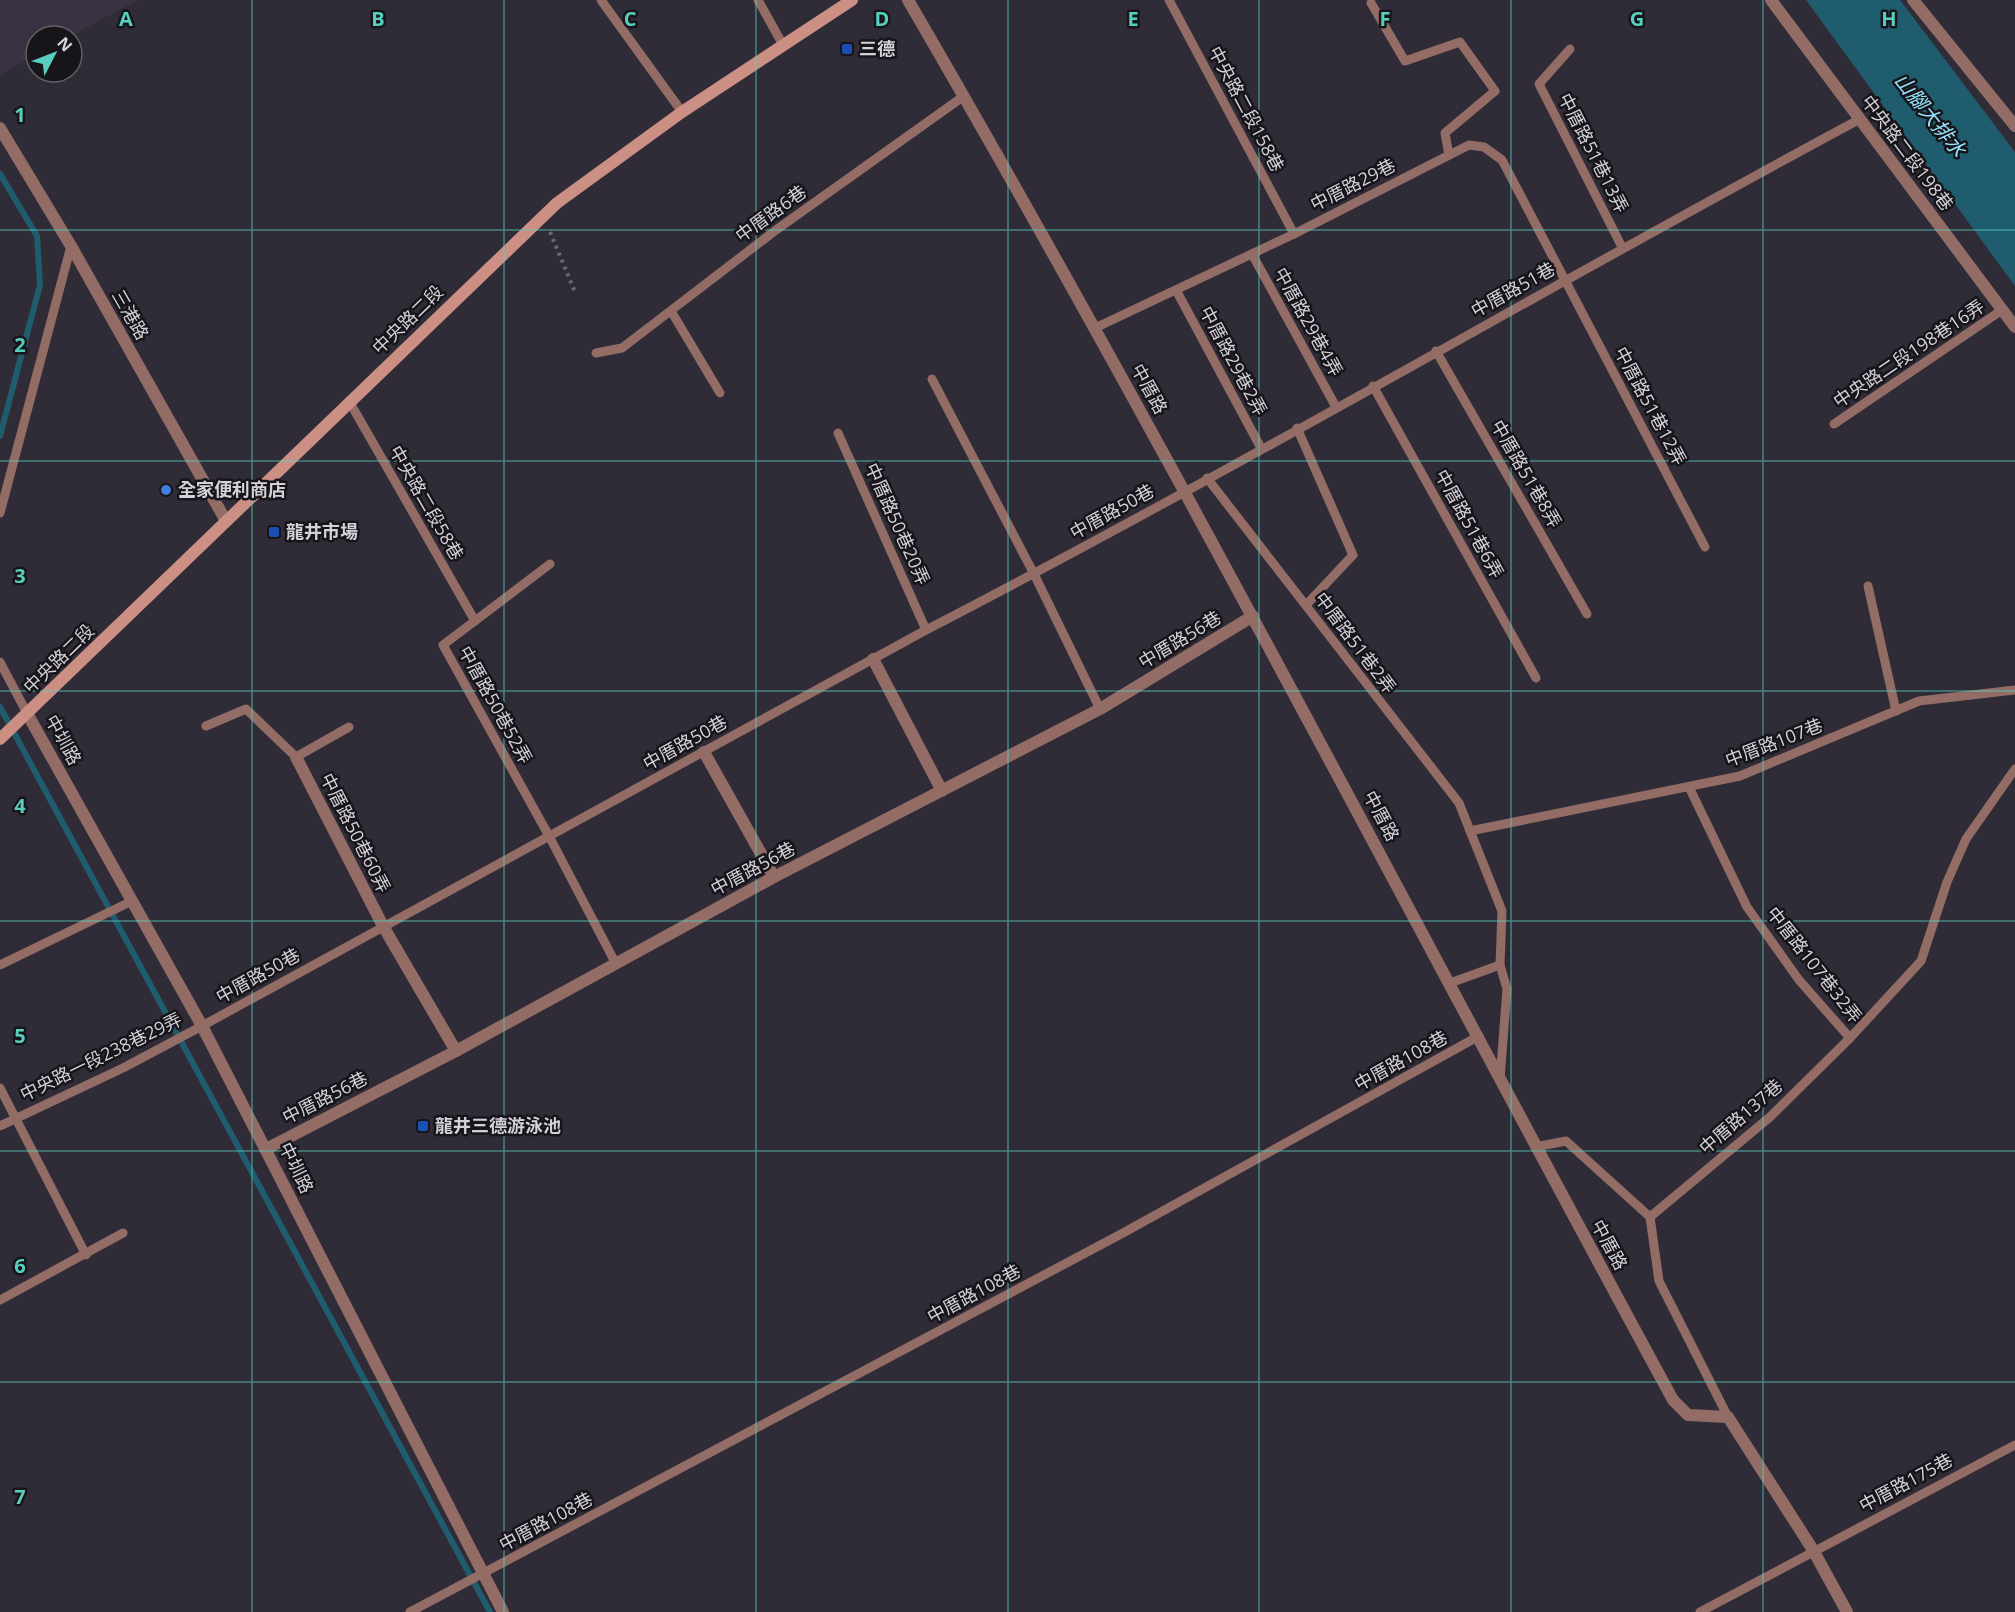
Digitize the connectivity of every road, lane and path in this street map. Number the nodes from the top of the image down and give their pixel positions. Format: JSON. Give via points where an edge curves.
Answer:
{"nodes":[{"id":1,"x":601,"y":0,"type":"edge"},
{"id":2,"x":758,"y":0,"type":"edge"},
{"id":3,"x":852,"y":0,"type":"edge"},
{"id":4,"x":908,"y":0,"type":"edge"},
{"id":5,"x":1169,"y":0,"type":"edge"},
{"id":6,"x":1771,"y":0,"type":"edge"},
{"id":7,"x":1913,"y":0,"type":"edge"},
{"id":8,"x":1371,"y":3,"type":"dead end"},
{"id":9,"x":783,"y":45,"type":"junction"},
{"id":10,"x":1570,"y":49,"type":"dead end"},
{"id":11,"x":964,"y":96,"type":"junction"},
{"id":12,"x":681,"y":112,"type":"junction"},
{"id":13,"x":1860,"y":120,"type":"junction"},
{"id":14,"x":2015,"y":126,"type":"edge"},
{"id":15,"x":0,"y":128,"type":"edge"},
{"id":16,"x":1449,"y":155,"type":"junction"},
{"id":17,"x":543,"y":216,"type":"junction"},
{"id":18,"x":1294,"y":234,"type":"junction"},
{"id":19,"x":70,"y":246,"type":"junction"},
{"id":20,"x":1622,"y":247,"type":"junction"},
{"id":21,"x":1252,"y":254,"type":"junction"},
{"id":22,"x":1565,"y":280,"type":"junction"},
{"id":23,"x":1176,"y":290,"type":"junction"},
{"id":24,"x":575,"y":292,"type":"dead end"},
{"id":25,"x":2002,"y":310,"type":"junction"},
{"id":26,"x":671,"y":311,"type":"junction"},
{"id":27,"x":2015,"y":327,"type":"edge"},
{"id":28,"x":1095,"y":328,"type":"junction"},
{"id":29,"x":1436,"y":351,"type":"junction"},
{"id":30,"x":596,"y":353,"type":"dead end"},
{"id":31,"x":932,"y":380,"type":"dead end"},
{"id":32,"x":1373,"y":386,"type":"junction"},
{"id":33,"x":720,"y":393,"type":"dead end"},
{"id":34,"x":349,"y":401,"type":"junction"},
{"id":35,"x":1336,"y":407,"type":"junction"},
{"id":36,"x":1834,"y":424,"type":"dead end"},
{"id":37,"x":1297,"y":428,"type":"junction"},
{"id":38,"x":838,"y":433,"type":"dead end"},
{"id":39,"x":1261,"y":448,"type":"junction"},
{"id":40,"x":4,"y":478,"type":"edge"},
{"id":41,"x":1207,"y":478,"type":"junction"},
{"id":42,"x":1184,"y":491,"type":"junction"},
{"id":43,"x":0,"y":513,"type":"edge"},
{"id":44,"x":226,"y":521,"type":"junction"},
{"id":45,"x":1706,"y":547,"type":"dead end"},
{"id":46,"x":550,"y":564,"type":"dead end"},
{"id":47,"x":1034,"y":574,"type":"junction"},
{"id":48,"x":1868,"y":586,"type":"dead end"},
{"id":49,"x":1306,"y":605,"type":"junction"},
{"id":50,"x":1587,"y":614,"type":"dead end"},
{"id":51,"x":1253,"y":616,"type":"junction"},
{"id":52,"x":475,"y":621,"type":"junction"},
{"id":53,"x":926,"y":630,"type":"junction"},
{"id":54,"x":873,"y":659,"type":"junction"},
{"id":55,"x":0,"y":662,"type":"edge"},
{"id":56,"x":1536,"y":678,"type":"dead end"},
{"id":57,"x":2015,"y":690,"type":"edge"},
{"id":58,"x":1100,"y":709,"type":"junction"},
{"id":59,"x":1896,"y":711,"type":"junction"},
{"id":60,"x":28,"y":714,"type":"junction"},
{"id":61,"x":206,"y":726,"type":"dead end"},
{"id":62,"x":349,"y":727,"type":"dead end"},
{"id":63,"x":0,"y":739,"type":"edge"},
{"id":64,"x":704,"y":752,"type":"junction"},
{"id":65,"x":296,"y":757,"type":"junction"},
{"id":66,"x":2015,"y":769,"type":"edge"},
{"id":67,"x":1689,"y":787,"type":"junction"},
{"id":68,"x":942,"y":791,"type":"junction"},
{"id":69,"x":1470,"y":831,"type":"junction"},
{"id":70,"x":549,"y":836,"type":"junction"},
{"id":71,"x":774,"y":877,"type":"junction"},
{"id":72,"x":132,"y":901,"type":"junction"},
{"id":73,"x":383,"y":926,"type":"junction"},
{"id":74,"x":616,"y":964,"type":"junction"},
{"id":75,"x":0,"y":965,"type":"edge"},
{"id":76,"x":1500,"y":965,"type":"junction"},
{"id":77,"x":1450,"y":983,"type":"junction"},
{"id":78,"x":202,"y":1026,"type":"junction"},
{"id":79,"x":1479,"y":1036,"type":"junction"},
{"id":80,"x":1850,"y":1038,"type":"junction"},
{"id":81,"x":456,"y":1051,"type":"junction"},
{"id":82,"x":1500,"y":1079,"type":"junction"},
{"id":83,"x":0,"y":1088,"type":"edge"},
{"id":84,"x":15,"y":1118,"type":"junction"},
{"id":85,"x":0,"y":1126,"type":"edge"},
{"id":86,"x":1535,"y":1148,"type":"junction"},
{"id":87,"x":266,"y":1149,"type":"junction"},
{"id":88,"x":1650,"y":1217,"type":"junction"},
{"id":89,"x":123,"y":1233,"type":"dead end"},
{"id":90,"x":86,"y":1255,"type":"junction"},
{"id":91,"x":0,"y":1300,"type":"edge"},
{"id":92,"x":1728,"y":1417,"type":"junction"},
{"id":93,"x":2015,"y":1445,"type":"edge"},
{"id":94,"x":1813,"y":1550,"type":"junction"},
{"id":95,"x":482,"y":1575,"type":"junction"},
{"id":96,"x":410,"y":1612,"type":"edge"},
{"id":97,"x":503,"y":1612,"type":"edge"},
{"id":98,"x":1700,"y":1612,"type":"edge"},
{"id":99,"x":1847,"y":1612,"type":"edge"}],
"edges":[{"from":1,"to":12,"type":"lane"},
{"from":2,"to":9,"type":"lane"},
{"from":3,"to":9,"type":"street","name":"中央路二段"},
{"from":4,"to":11,"type":"street","name":"中厝路"},
{"from":5,"to":18,"type":"lane","name":"中央路二段158巷"},
{"from":6,"to":13,"type":"street","name":"中央路二段198巷"},
{"from":7,"to":14,"type":"street"},
{"from":8,"to":16,"type":"lane","via":[[1405,61],[1460,42],[1495,91],[1445,133]]},
{"from":9,"to":12,"type":"street","name":"中央路二段"},
{"from":10,"to":20,"type":"lane","name":"中厝路51巷13弄","via":[[1539,84]]},
{"from":11,"to":26,"type":"lane","name":"中厝路6巷","via":[[776,230]]},
{"from":11,"to":28,"type":"street","name":"中厝路"},
{"from":12,"to":17,"type":"street","name":"中央路二段"},
{"from":13,"to":20,"type":"lane","name":"中厝路51巷"},
{"from":13,"to":25,"type":"street","name":"中央路二段198巷"},
{"from":15,"to":19,"type":"street","name":"三港路"},
{"from":16,"to":18,"type":"lane","name":"中厝路29巷"},
{"from":16,"to":22,"type":"lane","name":"中厝路29巷","via":[[1469,145],[1484,147],[1502,160]]},
{"from":17,"to":24,"type":"path"},
{"from":17,"to":34,"type":"street","name":"中央路二段"},
{"from":18,"to":21,"type":"lane","name":"中厝路29巷"},
{"from":19,"to":40,"type":"lane"},
{"from":19,"to":44,"type":"street","name":"三港路"},
{"from":20,"to":22,"type":"lane","name":"中厝路51巷"},
{"from":21,"to":23,"type":"lane","name":"中厝路29巷"},
{"from":21,"to":35,"type":"lane","name":"中厝路29巷4弄"},
{"from":22,"to":29,"type":"lane","name":"中厝路51巷"},
{"from":22,"to":45,"type":"lane","name":"中厝路51巷12弄"},
{"from":23,"to":28,"type":"lane","name":"中厝路29巷"},
{"from":23,"to":39,"type":"lane","name":"中厝路29巷2弄"},
{"from":25,"to":27,"type":"street","name":"中央路二段198巷"},
{"from":25,"to":36,"type":"lane","name":"中央路二段198巷16弄"},
{"from":26,"to":30,"type":"lane","name":"中厝路6巷","via":[[622,348]]},
{"from":26,"to":33,"type":"lane"},
{"from":28,"to":42,"type":"street","name":"中厝路"},
{"from":29,"to":32,"type":"lane","name":"中厝路51巷"},
{"from":29,"to":50,"type":"lane","name":"中厝路51巷8弄"},
{"from":31,"to":47,"type":"lane"},
{"from":32,"to":35,"type":"lane","name":"中厝路51巷"},
{"from":32,"to":56,"type":"lane","name":"中厝路51巷6弄"},
{"from":34,"to":44,"type":"street","name":"中央路二段"},
{"from":34,"to":52,"type":"lane","name":"中央路二段58巷"},
{"from":35,"to":37,"type":"lane","name":"中厝路51巷"},
{"from":37,"to":39,"type":"lane","name":"中厝路51巷"},
{"from":37,"to":49,"type":"lane","via":[[1353,555]]},
{"from":38,"to":53,"type":"lane","name":"中厝路50巷20弄"},
{"from":39,"to":41,"type":"lane","name":"中厝路51巷"},
{"from":40,"to":43,"type":"lane"},
{"from":41,"to":42,"type":"lane","name":"中厝路51巷"},
{"from":41,"to":49,"type":"lane","name":"中厝路51巷2弄"},
{"from":42,"to":47,"type":"lane","name":"中厝路50巷"},
{"from":42,"to":51,"type":"street","name":"中厝路"},
{"from":44,"to":60,"type":"street","name":"中央路二段"},
{"from":46,"to":52,"type":"lane","name":"中厝路50巷52弄"},
{"from":47,"to":53,"type":"lane","name":"中厝路50巷"},
{"from":47,"to":58,"type":"lane"},
{"from":48,"to":59,"type":"lane"},
{"from":49,"to":69,"type":"lane","name":"中厝路51巷2弄","via":[[1459,803]]},
{"from":51,"to":58,"type":"street","name":"中厝路56巷"},
{"from":51,"to":77,"type":"street","name":"中厝路"},
{"from":52,"to":70,"type":"lane","name":"中厝路50巷52弄","via":[[443,645]]},
{"from":53,"to":54,"type":"lane","name":"中厝路50巷"},
{"from":54,"to":64,"type":"lane","name":"中厝路50巷"},
{"from":54,"to":68,"type":"street"},
{"from":55,"to":60,"type":"lane"},
{"from":57,"to":59,"type":"lane","name":"中厝路107巷","via":[[1919,701]]},
{"from":58,"to":68,"type":"street","name":"中厝路56巷"},
{"from":59,"to":67,"type":"lane","name":"中厝路107巷","via":[[1740,776]]},
{"from":60,"to":63,"type":"street","name":"中央路二段"},
{"from":60,"to":72,"type":"street","name":"中圳路"},
{"from":61,"to":65,"type":"lane","name":"中厝路50巷60弄","via":[[246,710]]},
{"from":62,"to":65,"type":"lane"},
{"from":64,"to":70,"type":"lane","name":"中厝路50巷"},
{"from":64,"to":71,"type":"street"},
{"from":65,"to":73,"type":"street","name":"中厝路50巷60弄"},
{"from":66,"to":80,"type":"lane","name":"中厝路107巷32弄","via":[[1966,839],[1921,961]]},
{"from":67,"to":69,"type":"lane","name":"中厝路107巷"},
{"from":67,"to":80,"type":"lane","name":"中厝路107巷32弄","via":[[1747,907],[1800,980]]},
{"from":68,"to":71,"type":"street","name":"中厝路56巷"},
{"from":69,"to":76,"type":"lane","name":"中厝路51巷2弄","via":[[1502,911]]},
{"from":70,"to":73,"type":"lane","name":"中厝路50巷"},
{"from":70,"to":74,"type":"lane"},
{"from":71,"to":74,"type":"street","name":"中厝路56巷"},
{"from":72,"to":75,"type":"lane"},
{"from":72,"to":78,"type":"street","name":"中圳路"},
{"from":73,"to":78,"type":"lane","name":"中厝路50巷"},
{"from":73,"to":81,"type":"street","name":"中厝路50巷60弄"},
{"from":74,"to":81,"type":"street","name":"中厝路56巷"},
{"from":76,"to":77,"type":"lane"},
{"from":76,"to":82,"type":"lane","name":"中厝路51巷2弄","via":[[1507,989]]},
{"from":77,"to":79,"type":"street","name":"中厝路"},
{"from":78,"to":84,"type":"lane","name":"中央路一段238巷29弄"},
{"from":78,"to":87,"type":"street","name":"中圳路"},
{"from":79,"to":82,"type":"street","name":"中厝路"},
{"from":79,"to":95,"type":"lane","name":"中厝路108巷","via":[[1124,1233]]},
{"from":80,"to":88,"type":"lane","name":"中厝路137巷","via":[[1770,1117]]},
{"from":81,"to":87,"type":"street","name":"中厝路56巷"},
{"from":82,"to":86,"type":"street","name":"中厝路"},
{"from":83,"to":84,"type":"lane"},
{"from":84,"to":85,"type":"lane","name":"中央路一段238巷29弄"},
{"from":84,"to":90,"type":"lane"},
{"from":86,"to":88,"type":"lane","via":[[1566,1141]]},
{"from":86,"to":92,"type":"street","name":"中厝路","via":[[1673,1400],[1688,1415]]},
{"from":87,"to":95,"type":"street","name":"中圳路"},
{"from":88,"to":92,"type":"lane","via":[[1659,1281]]},
{"from":89,"to":90,"type":"lane"},
{"from":90,"to":91,"type":"lane"},
{"from":92,"to":94,"type":"street"},
{"from":93,"to":94,"type":"lane","name":"中厝路175巷"},
{"from":94,"to":98,"type":"lane","name":"中厝路175巷"},
{"from":94,"to":99,"type":"street"},
{"from":95,"to":96,"type":"lane","name":"中厝路108巷"},
{"from":95,"to":97,"type":"street","name":"中圳路"}]}
